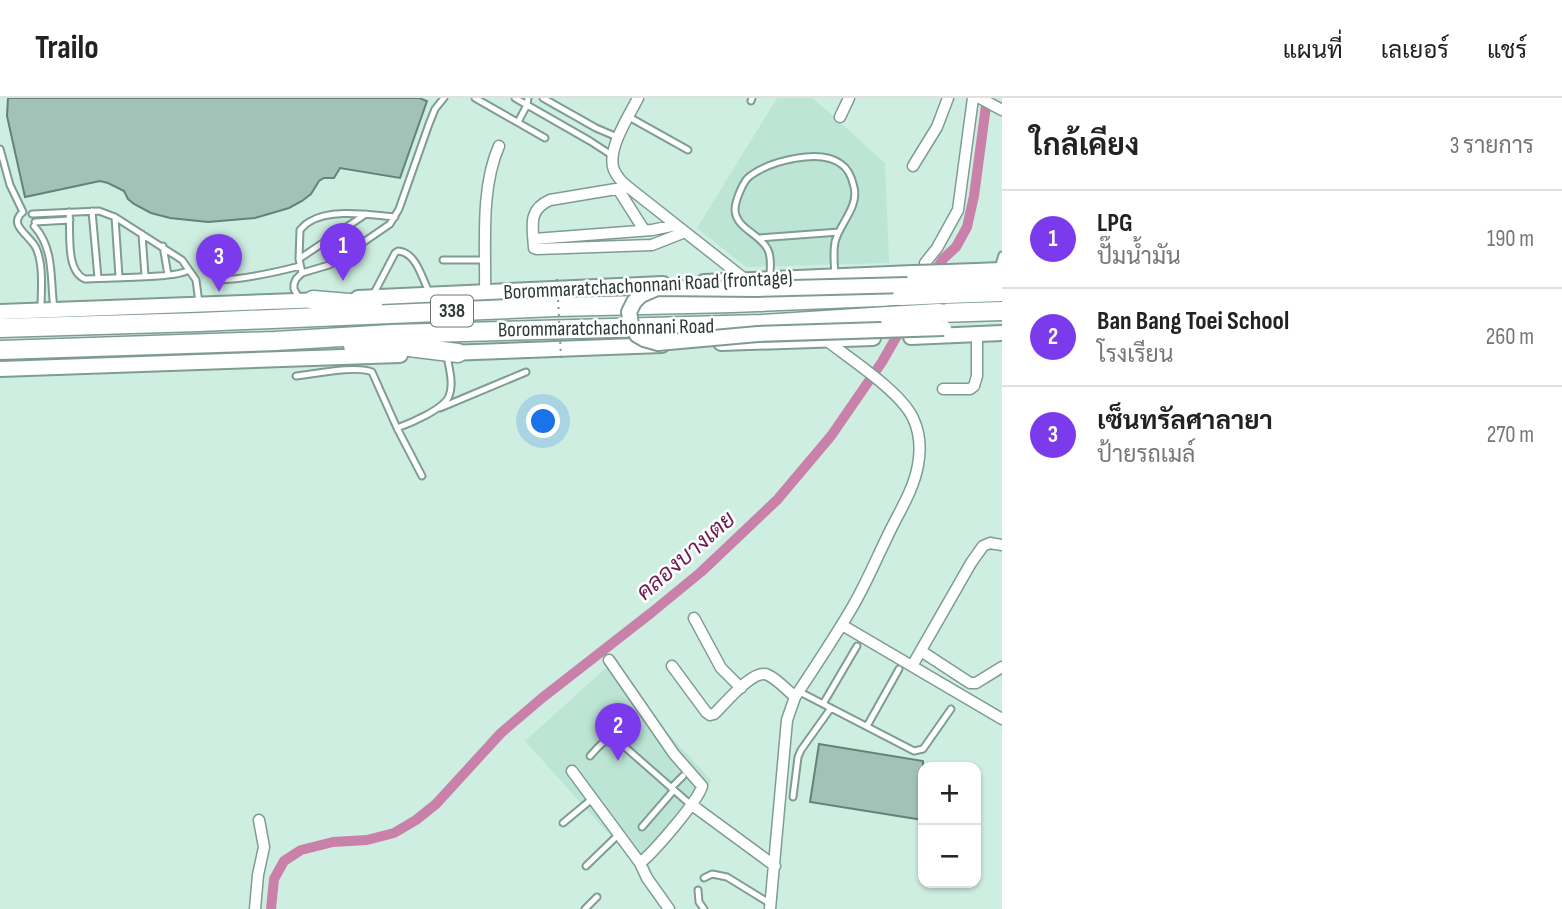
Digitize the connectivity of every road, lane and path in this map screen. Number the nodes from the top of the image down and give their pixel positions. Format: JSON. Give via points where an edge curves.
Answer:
{"nodes":[{"id":1,"x":475,"y":98,"type":"edge"},
{"id":2,"x":515,"y":98,"type":"edge"},
{"id":3,"x":542,"y":98,"type":"edge"},
{"id":4,"x":638,"y":98,"type":"edge"},
{"id":5,"x":849,"y":98,"type":"edge"},
{"id":6,"x":948,"y":98,"type":"edge"},
{"id":7,"x":973,"y":98,"type":"edge"},
{"id":8,"x":980,"y":98,"type":"edge"},
{"id":9,"x":442,"y":99,"type":"edge"},
{"id":10,"x":528,"y":102,"type":"edge"},
{"id":11,"x":998,"y":107,"type":"edge"},
{"id":12,"x":629,"y":117,"type":"junction"},
{"id":13,"x":840,"y":117,"type":"dead end"},
{"id":14,"x":517,"y":122,"type":"junction"},
{"id":15,"x":596,"y":128,"type":"junction"},
{"id":16,"x":545,"y":138,"type":"dead end"},
{"id":17,"x":619,"y":138,"type":"junction"},
{"id":18,"x":590,"y":141,"type":"junction"},
{"id":19,"x":499,"y":146,"type":"dead end"},
{"id":20,"x":0,"y":149,"type":"edge"},
{"id":21,"x":688,"y":150,"type":"dead end"},
{"id":22,"x":613,"y":156,"type":"junction"},
{"id":23,"x":913,"y":166,"type":"dead end"},
{"id":24,"x":623,"y":188,"type":"junction"},
{"id":25,"x":92,"y":211,"type":"junction"},
{"id":26,"x":23,"y":212,"type":"junction"},
{"id":27,"x":69,"y":212,"type":"junction"},
{"id":28,"x":33,"y":214,"type":"junction"},
{"id":29,"x":366,"y":214,"type":"junction"},
{"id":30,"x":115,"y":216,"type":"junction"},
{"id":31,"x":395,"y":217,"type":"junction"},
{"id":32,"x":70,"y":220,"type":"junction"},
{"id":33,"x":35,"y":224,"type":"junction"},
{"id":34,"x":676,"y":225,"type":"junction"},
{"id":35,"x":23,"y":230,"type":"junction"},
{"id":36,"x":643,"y":230,"type":"junction"},
{"id":37,"x":685,"y":232,"type":"junction"},
{"id":38,"x":839,"y":232,"type":"junction"},
{"id":39,"x":142,"y":234,"type":"junction"},
{"id":40,"x":594,"y":234,"type":"junction"},
{"id":41,"x":534,"y":239,"type":"junction"},
{"id":42,"x":760,"y":239,"type":"junction"},
{"id":43,"x":163,"y":246,"type":"junction"},
{"id":44,"x":594,"y":247,"type":"junction"},
{"id":45,"x":1002,"y":255,"type":"edge"},
{"id":46,"x":443,"y":260,"type":"dead end"},
{"id":47,"x":485,"y":260,"type":"junction"},
{"id":48,"x":925,"y":263,"type":"dead end"},
{"id":49,"x":300,"y":266,"type":"junction"},
{"id":50,"x":189,"y":270,"type":"junction"},
{"id":51,"x":1000,"y":274,"type":"edge"},
{"id":52,"x":168,"y":275,"type":"junction"},
{"id":53,"x":145,"y":276,"type":"junction"},
{"id":54,"x":119,"y":277,"type":"junction"},
{"id":55,"x":835,"y":277,"type":"junction"},
{"id":56,"x":98,"y":278,"type":"junction"},
{"id":57,"x":218,"y":279,"type":"dead end"},
{"id":58,"x":557,"y":279,"type":"dead end"},
{"id":59,"x":770,"y":279,"type":"junction"},
{"id":60,"x":747,"y":281,"type":"junction"},
{"id":61,"x":947,"y":283,"type":"junction"},
{"id":62,"x":485,"y":292,"type":"junction"},
{"id":63,"x":1002,"y":292,"type":"edge"},
{"id":64,"x":430,"y":295,"type":"junction"},
{"id":65,"x":371,"y":298,"type":"junction"},
{"id":66,"x":307,"y":300,"type":"junction"},
{"id":67,"x":199,"y":305,"type":"junction"},
{"id":68,"x":48,"y":310,"type":"junction"},
{"id":69,"x":1002,"y":311,"type":"edge"},
{"id":70,"x":438,"y":312,"type":"junction"},
{"id":71,"x":941,"y":320,"type":"junction"},
{"id":72,"x":1,"y":323,"type":"edge"},
{"id":73,"x":1002,"y":326,"type":"edge"},
{"id":74,"x":1002,"y":333,"type":"edge"},
{"id":75,"x":977,"y":334,"type":"junction"},
{"id":76,"x":825,"y":340,"type":"junction"},
{"id":77,"x":275,"y":341,"type":"junction"},
{"id":78,"x":0,"y":350,"type":"edge"},
{"id":79,"x":453,"y":353,"type":"junction"},
{"id":80,"x":561,"y":358,"type":"dead end"},
{"id":81,"x":0,"y":369,"type":"edge"},
{"id":82,"x":526,"y":372,"type":"dead end"},
{"id":83,"x":296,"y":376,"type":"dead end"},
{"id":84,"x":943,"y":389,"type":"dead end"},
{"id":85,"x":434,"y":411,"type":"junction"},
{"id":86,"x":397,"y":428,"type":"junction"},
{"id":87,"x":422,"y":476,"type":"dead end"},
{"id":88,"x":1002,"y":545,"type":"edge"},
{"id":89,"x":694,"y":618,"type":"dead end"},
{"id":90,"x":842,"y":625,"type":"junction"},
{"id":91,"x":857,"y":646,"type":"dead end"},
{"id":92,"x":921,"y":651,"type":"junction"},
{"id":93,"x":609,"y":660,"type":"dead end"},
{"id":94,"x":672,"y":666,"type":"dead end"},
{"id":95,"x":912,"y":666,"type":"junction"},
{"id":96,"x":1002,"y":667,"type":"edge"},
{"id":97,"x":899,"y":669,"type":"dead end"},
{"id":98,"x":741,"y":688,"type":"junction"},
{"id":99,"x":797,"y":694,"type":"junction"},
{"id":100,"x":823,"y":704,"type":"junction"},
{"id":101,"x":831,"y":708,"type":"junction"},
{"id":102,"x":951,"y":709,"type":"dead end"},
{"id":103,"x":1002,"y":719,"type":"edge"},
{"id":104,"x":867,"y":726,"type":"junction"},
{"id":105,"x":590,"y":755,"type":"dead end"},
{"id":106,"x":572,"y":771,"type":"dead end"},
{"id":107,"x":683,"y":776,"type":"dead end"},
{"id":108,"x":673,"y":789,"type":"junction"},
{"id":109,"x":793,"y":797,"type":"dead end"},
{"id":110,"x":592,"y":799,"type":"junction"},
{"id":111,"x":692,"y":806,"type":"junction"},
{"id":112,"x":259,"y":820,"type":"dead end"},
{"id":113,"x":564,"y":823,"type":"dead end"},
{"id":114,"x":642,"y":827,"type":"dead end"},
{"id":115,"x":618,"y":835,"type":"junction"},
{"id":116,"x":640,"y":863,"type":"junction"},
{"id":117,"x":586,"y":866,"type":"dead end"},
{"id":118,"x":775,"y":866,"type":"junction"},
{"id":119,"x":704,"y":878,"type":"dead end"},
{"id":120,"x":698,"y":890,"type":"dead end"},
{"id":121,"x":597,"y":897,"type":"dead end"},
{"id":122,"x":770,"y":907,"type":"edge"},
{"id":123,"x":255,"y":909,"type":"edge"},
{"id":124,"x":585,"y":909,"type":"edge"},
{"id":125,"x":669,"y":909,"type":"edge"},
{"id":126,"x":704,"y":909,"type":"edge"}],
"edges":[{"from":1,"to":14,"type":"lane"},
{"from":2,"to":10,"type":"lane"},
{"from":3,"to":15,"type":"lane"},
{"from":4,"to":12,"type":"street"},
{"from":5,"to":13,"type":"street"},
{"from":6,"to":23,"type":"street"},
{"from":7,"to":48,"type":"street","via":[[958,210]]},
{"from":8,"to":11,"type":"street"},
{"from":9,"to":31,"type":"lane"},
{"from":10,"to":14,"type":"lane"},
{"from":10,"to":18,"type":"lane"},
{"from":12,"to":17,"type":"street"},
{"from":12,"to":21,"type":"lane"},
{"from":14,"to":16,"type":"lane"},
{"from":15,"to":17,"type":"lane"},
{"from":15,"to":18,"type":"lane"},
{"from":17,"to":22,"type":"street"},
{"from":18,"to":22,"type":"lane"},
{"from":19,"to":47,"type":"street","via":[[489,174]]},
{"from":20,"to":26,"type":"lane"},
{"from":22,"to":24,"type":"street"},
{"from":24,"to":34,"type":"street"},
{"from":24,"to":36,"type":"street"},
{"from":24,"to":41,"type":"street","via":[[543,203],[533,218]]},
{"from":25,"to":27,"type":"lane"},
{"from":25,"to":30,"type":"lane"},
{"from":25,"to":56,"type":"lane"},
{"from":26,"to":28,"type":"lane"},
{"from":26,"to":35,"type":"lane","via":[[16,221]]},
{"from":27,"to":28,"type":"lane"},
{"from":27,"to":32,"type":"lane"},
{"from":28,"to":33,"type":"lane"},
{"from":29,"to":31,"type":"lane"},
{"from":29,"to":49,"type":"lane"},
{"from":29,"to":49,"type":"lane","via":[[329,215],[309,222],[300,230]]},
{"from":30,"to":39,"type":"lane"},
{"from":30,"to":54,"type":"lane"},
{"from":31,"to":49,"type":"lane","via":[[339,260]]},
{"from":32,"to":33,"type":"lane"},
{"from":32,"to":56,"type":"lane","via":[[72,267],[79,277]]},
{"from":33,"to":35,"type":"lane"},
{"from":33,"to":68,"type":"lane","via":[[48,250]]},
{"from":34,"to":36,"type":"street"},
{"from":34,"to":37,"type":"street"},
{"from":35,"to":68,"type":"lane","via":[[38,254]]},
{"from":36,"to":40,"type":"street"},
{"from":37,"to":44,"type":"street","via":[[653,245]]},
{"from":37,"to":60,"type":"street"},
{"from":38,"to":42,"type":"lane"},
{"from":38,"to":42,"type":"lane","via":[[853,204],[855,190],[849,173],[830,158],[795,158],[765,168],[741,188],[735,209],[738,220]]},
{"from":38,"to":55,"type":"lane"},
{"from":39,"to":43,"type":"lane"},
{"from":39,"to":53,"type":"lane"},
{"from":40,"to":41,"type":"street"},
{"from":40,"to":44,"type":"street"},
{"from":41,"to":44,"type":"street","via":[[537,249]]},
{"from":42,"to":59,"type":"lane","via":[[768,248]]},
{"from":43,"to":50,"type":"lane"},
{"from":43,"to":52,"type":"lane"},
{"from":45,"to":51,"type":"lane"},
{"from":46,"to":47,"type":"lane"},
{"from":47,"to":62,"type":"street"},
{"from":49,"to":57,"type":"lane"},
{"from":49,"to":66,"type":"lane","via":[[294,289]]},
{"from":50,"to":52,"type":"lane"},
{"from":50,"to":67,"type":"lane","via":[[196,279]]},
{"from":51,"to":61,"type":"main road"},
{"from":52,"to":53,"type":"lane"},
{"from":53,"to":54,"type":"lane"},
{"from":54,"to":56,"type":"lane"},
{"from":55,"to":59,"type":"main road","name":"Borommaratchachonnani Road (frontage)","number":"338"},
{"from":55,"to":61,"type":"main road","name":"Borommaratchachonnani Road (frontage)","number":"338","bridge":true,"via":[[913,272]]},
{"from":58,"to":80,"type":"path","bridge":true},
{"from":59,"to":60,"type":"main road","name":"Borommaratchachonnani Road (frontage)","number":"338"},
{"from":60,"to":62,"type":"main road","name":"Borommaratchachonnani Road (frontage)","number":"338"},
{"from":61,"to":63,"type":"highway","name":"Borommaratchachonnani Road","number":"338"},
{"from":61,"to":70,"type":"highway","name":"Borommaratchachonnani Road","number":"338","bridge":true,"via":[[902,296]]},
{"from":61,"to":71,"type":"main road","bridge":true,"via":[[657,288],[640,295],[629,312],[637,335],[659,343]]},
{"from":62,"to":64,"type":"main road","name":"Borommaratchachonnani Road (frontage)","number":"338"},
{"from":64,"to":65,"type":"main road","name":"Borommaratchachonnani Road (frontage)","number":"338"},
{"from":64,"to":65,"type":"lane","via":[[412,258],[398,251]]},
{"from":65,"to":66,"type":"main road","name":"Borommaratchachonnani Road (frontage)","number":"338"},
{"from":66,"to":67,"type":"main road","name":"Borommaratchachonnani Road (frontage)","number":"338"},
{"from":66,"to":70,"type":"highway"},
{"from":67,"to":68,"type":"main road","name":"Borommaratchachonnani Road (frontage)","number":"338"},
{"from":68,"to":72,"type":"main road","name":"Borommaratchachonnani Road (frontage)","number":"338"},
{"from":69,"to":71,"type":"highway","name":"Borommaratchachonnani Road","number":"338"},
{"from":70,"to":72,"type":"highway","name":"Borommaratchachonnani Road","number":"338"},
{"from":71,"to":73,"type":"main road"},
{"from":71,"to":77,"type":"highway","name":"Borommaratchachonnani Road","number":"338","bridge":true,"via":[[888,316]]},
{"from":74,"to":75,"type":"main road","number":"338"},
{"from":75,"to":76,"type":"main road","number":"338"},
{"from":75,"to":84,"type":"street","via":[[974,387]]},
{"from":76,"to":79,"type":"main road","number":"338"},
{"from":76,"to":90,"type":"street","via":[[900,400],[912,415],[919,440],[911,488]]},
{"from":77,"to":78,"type":"highway","name":"Borommaratchachonnani Road","number":"338"},
{"from":77,"to":79,"type":"highway"},
{"from":79,"to":81,"type":"main road","number":"338"},
{"from":79,"to":85,"type":"lane","via":[[449,398]]},
{"from":82,"to":85,"type":"lane"},
{"from":83,"to":86,"type":"lane","via":[[372,372]]},
{"from":85,"to":86,"type":"lane"},
{"from":86,"to":87,"type":"lane"},
{"from":88,"to":92,"type":"street","via":[[983,545]]},
{"from":89,"to":98,"type":"street","via":[[721,668]]},
{"from":90,"to":95,"type":"street"},
{"from":90,"to":99,"type":"street"},
{"from":91,"to":100,"type":"lane"},
{"from":92,"to":95,"type":"street"},
{"from":92,"to":96,"type":"street","via":[[970,682]]},
{"from":93,"to":111,"type":"street","via":[[674,754],[702,786]]},
{"from":94,"to":98,"type":"street","via":[[710,715]]},
{"from":95,"to":103,"type":"street"},
{"from":97,"to":104,"type":"lane"},
{"from":98,"to":99,"type":"street","via":[[751,677],[765,674]]},
{"from":99,"to":100,"type":"lane"},
{"from":99,"to":118,"type":"street","via":[[787,720]]},
{"from":100,"to":101,"type":"lane"},
{"from":101,"to":104,"type":"lane"},
{"from":101,"to":109,"type":"lane","via":[[798,757]]},
{"from":102,"to":104,"type":"lane","via":[[919,750]]},
{"from":105,"to":108,"type":"lane","via":[[614,738]]},
{"from":106,"to":110,"type":"street"},
{"from":107,"to":108,"type":"lane"},
{"from":108,"to":111,"type":"lane"},
{"from":108,"to":114,"type":"lane"},
{"from":110,"to":113,"type":"lane"},
{"from":110,"to":115,"type":"street"},
{"from":111,"to":116,"type":"street"},
{"from":111,"to":118,"type":"street"},
{"from":112,"to":123,"type":"street","via":[[264,847]]},
{"from":115,"to":116,"type":"street"},
{"from":115,"to":117,"type":"lane"},
{"from":116,"to":125,"type":"street"},
{"from":118,"to":122,"type":"street"},
{"from":119,"to":122,"type":"lane","via":[[712,874],[727,877]]},
{"from":120,"to":126,"type":"lane"},
{"from":121,"to":124,"type":"lane"}]}
